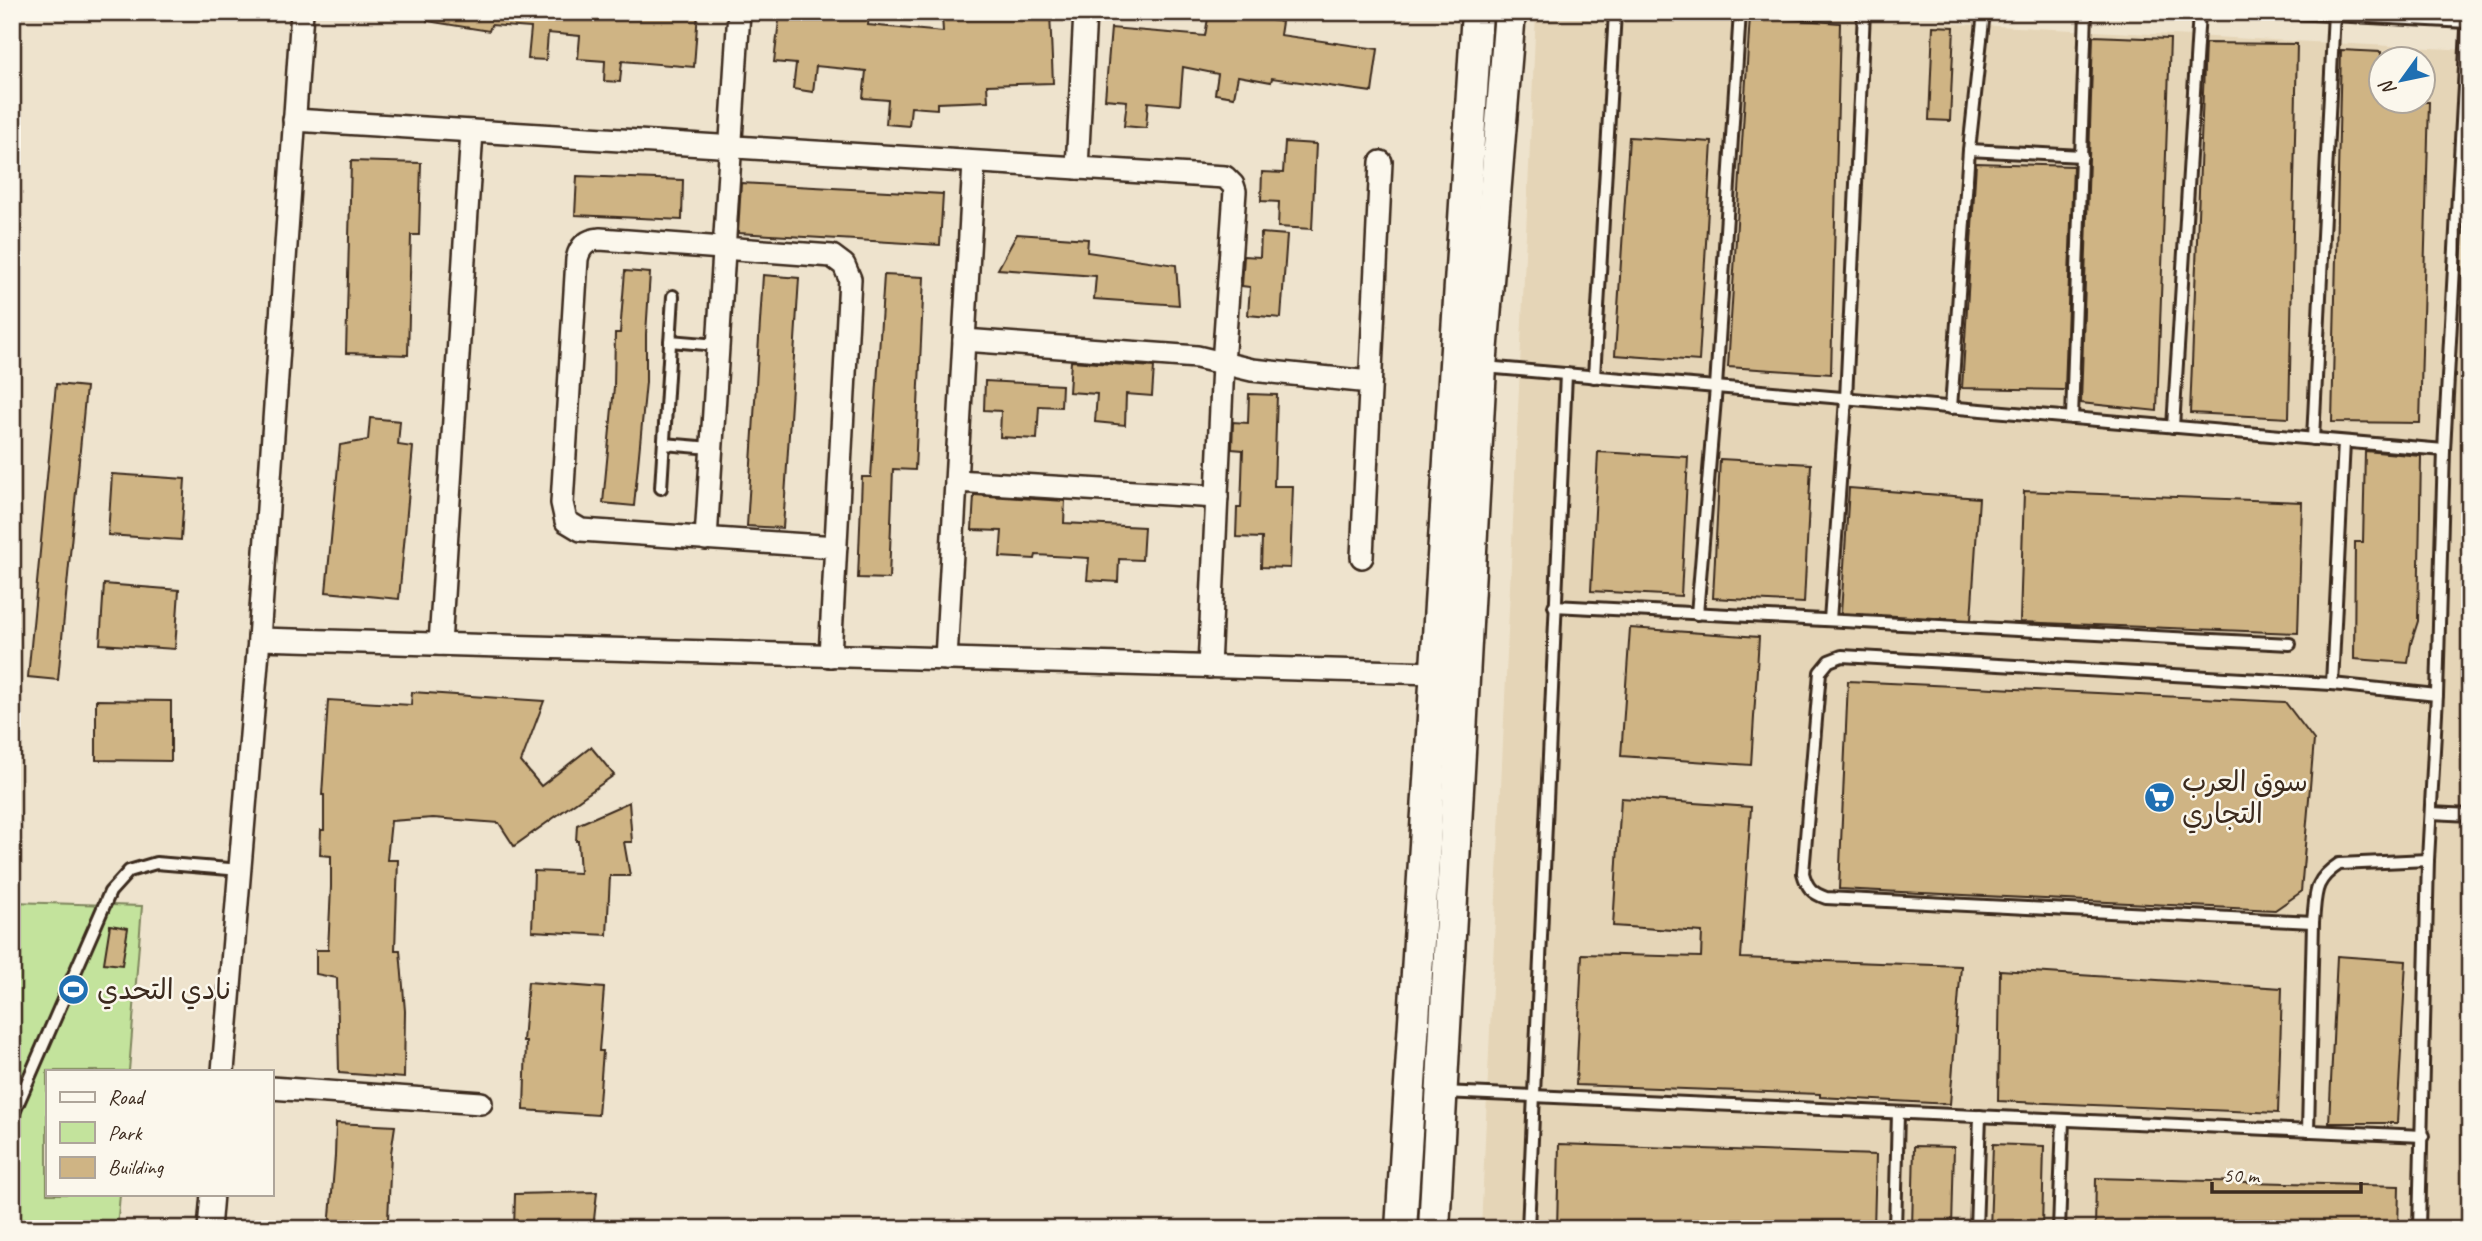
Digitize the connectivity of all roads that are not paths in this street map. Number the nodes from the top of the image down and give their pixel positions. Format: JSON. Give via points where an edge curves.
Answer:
{"nodes":[{"id":1,"x":302,"y":12,"type":"edge"},
{"id":2,"x":739,"y":12,"type":"edge"},
{"id":3,"x":1085,"y":12,"type":"edge"},
{"id":4,"x":1477,"y":12,"type":"edge"},
{"id":5,"x":1510,"y":12,"type":"edge"},
{"id":6,"x":1615,"y":12,"type":"edge"},
{"id":7,"x":1740,"y":12,"type":"edge"},
{"id":8,"x":1864,"y":12,"type":"edge"},
{"id":9,"x":1984,"y":12,"type":"edge"},
{"id":10,"x":2086,"y":12,"type":"edge"},
{"id":11,"x":2199,"y":12,"type":"edge"},
{"id":12,"x":2274,"y":12,"type":"edge"},
{"id":13,"x":2334,"y":14,"type":"edge"},
{"id":14,"x":2468,"y":17,"type":"edge"},
{"id":15,"x":294,"y":120,"type":"junction"},
{"id":16,"x":472,"y":131,"type":"junction"},
{"id":17,"x":730,"y":146,"type":"junction"},
{"id":18,"x":1969,"y":150,"type":"junction"},
{"id":19,"x":2082,"y":156,"type":"junction"},
{"id":20,"x":1381,"y":162,"type":"dead end"},
{"id":21,"x":974,"y":163,"type":"junction"},
{"id":22,"x":1077,"y":168,"type":"junction"},
{"id":23,"x":723,"y":248,"type":"junction"},
{"id":24,"x":673,"y":296,"type":"dead end"},
{"id":25,"x":670,"y":341,"type":"junction"},
{"id":26,"x":964,"y":341,"type":"junction"},
{"id":27,"x":717,"y":345,"type":"junction"},
{"id":28,"x":1223,"y":364,"type":"junction"},
{"id":29,"x":1481,"y":367,"type":"junction"},
{"id":30,"x":1566,"y":374,"type":"junction"},
{"id":31,"x":1594,"y":377,"type":"junction"},
{"id":32,"x":1370,"y":382,"type":"junction"},
{"id":33,"x":1716,"y":387,"type":"junction"},
{"id":34,"x":1846,"y":399,"type":"junction"},
{"id":35,"x":1951,"y":408,"type":"junction"},
{"id":36,"x":2073,"y":418,"type":"junction"},
{"id":37,"x":2173,"y":427,"type":"junction"},
{"id":38,"x":2313,"y":439,"type":"junction"},
{"id":39,"x":2344,"y":442,"type":"junction"},
{"id":40,"x":664,"y":444,"type":"junction"},
{"id":41,"x":711,"y":448,"type":"junction"},
{"id":42,"x":2444,"y":450,"type":"junction"},
{"id":43,"x":956,"y":481,"type":"junction"},
{"id":44,"x":661,"y":488,"type":"dead end"},
{"id":45,"x":1217,"y":497,"type":"junction"},
{"id":46,"x":706,"y":539,"type":"junction"},
{"id":47,"x":836,"y":547,"type":"junction"},
{"id":48,"x":1362,"y":557,"type":"dead end"},
{"id":49,"x":1554,"y":606,"type":"junction"},
{"id":50,"x":1697,"y":614,"type":"junction"},
{"id":51,"x":1830,"y":620,"type":"junction"},
{"id":52,"x":259,"y":639,"type":"junction"},
{"id":53,"x":440,"y":644,"type":"junction"},
{"id":54,"x":2290,"y":644,"type":"dead end"},
{"id":55,"x":830,"y":656,"type":"junction"},
{"id":56,"x":946,"y":659,"type":"junction"},
{"id":57,"x":1209,"y":667,"type":"junction"},
{"id":58,"x":1435,"y":673,"type":"junction"},
{"id":59,"x":2332,"y":684,"type":"junction"},
{"id":60,"x":2437,"y":695,"type":"junction"},
{"id":61,"x":2431,"y":813,"type":"junction"},
{"id":62,"x":2470,"y":815,"type":"edge"},
{"id":63,"x":2428,"y":860,"type":"junction"},
{"id":64,"x":241,"y":870,"type":"junction"},
{"id":65,"x":2313,"y":922,"type":"junction"},
{"id":66,"x":223,"y":1070,"type":"edge"},
{"id":67,"x":273,"y":1088,"type":"edge"},
{"id":68,"x":1443,"y":1092,"type":"junction"},
{"id":69,"x":1533,"y":1096,"type":"junction"},
{"id":70,"x":481,"y":1103,"type":"dead end"},
{"id":71,"x":1898,"y":1113,"type":"junction"},
{"id":72,"x":1980,"y":1116,"type":"junction"},
{"id":73,"x":12,"y":1117,"type":"edge"},
{"id":74,"x":2063,"y":1120,"type":"junction"},
{"id":75,"x":2308,"y":1131,"type":"junction"},
{"id":76,"x":2423,"y":1136,"type":"junction"},
{"id":77,"x":212,"y":1196,"type":"edge"},
{"id":78,"x":209,"y":1229,"type":"edge"},
{"id":79,"x":1401,"y":1229,"type":"edge"},
{"id":80,"x":1434,"y":1229,"type":"edge"},
{"id":81,"x":1528,"y":1229,"type":"edge"},
{"id":82,"x":1895,"y":1229,"type":"edge"},
{"id":83,"x":1976,"y":1229,"type":"edge"},
{"id":84,"x":2059,"y":1229,"type":"edge"},
{"id":85,"x":2419,"y":1229,"type":"edge"}],
"edges":[{"from":1,"to":15,"type":"street"},
{"from":2,"to":17,"type":"street"},
{"from":3,"to":22,"type":"street"},
{"from":4,"to":58,"type":"main road"},
{"from":5,"to":29,"type":"main road"},
{"from":6,"to":31,"type":"lane"},
{"from":7,"to":33,"type":"lane"},
{"from":8,"to":34,"type":"lane"},
{"from":9,"to":18,"type":"lane"},
{"from":10,"to":19,"type":"lane"},
{"from":11,"to":37,"type":"lane"},
{"from":12,"to":13,"type":"lane"},
{"from":13,"to":14,"type":"lane"},
{"from":13,"to":38,"type":"lane"},
{"from":14,"to":42,"type":"lane"},
{"from":15,"to":16,"type":"street"},
{"from":15,"to":52,"type":"street"},
{"from":16,"to":17,"type":"street"},
{"from":16,"to":53,"type":"street"},
{"from":17,"to":21,"type":"street"},
{"from":17,"to":23,"type":"street"},
{"from":18,"to":19,"type":"lane"},
{"from":18,"to":35,"type":"lane"},
{"from":19,"to":36,"type":"lane"},
{"from":20,"to":32,"type":"street"},
{"from":21,"to":22,"type":"street"},
{"from":21,"to":26,"type":"street"},
{"from":22,"to":28,"type":"street","via":[[1219,175],[1230,180],[1235,191]]},
{"from":23,"to":27,"type":"street"},
{"from":23,"to":46,"type":"street","via":[[600,239],[582,246],[577,259],[562,489],[563,516],[581,530]]},
{"from":23,"to":47,"type":"street","via":[[832,256],[848,272]]},
{"from":24,"to":25,"type":"lane"},
{"from":25,"to":27,"type":"lane"},
{"from":25,"to":40,"type":"lane"},
{"from":26,"to":28,"type":"street","via":[[1197,357]]},
{"from":26,"to":43,"type":"street"},
{"from":27,"to":41,"type":"street"},
{"from":28,"to":32,"type":"street"},
{"from":28,"to":45,"type":"street"},
{"from":29,"to":30,"type":"lane"},
{"from":29,"to":68,"type":"main road"},
{"from":30,"to":31,"type":"lane"},
{"from":30,"to":49,"type":"lane"},
{"from":31,"to":33,"type":"lane"},
{"from":32,"to":48,"type":"street"},
{"from":33,"to":34,"type":"lane"},
{"from":33,"to":50,"type":"lane"},
{"from":34,"to":35,"type":"lane"},
{"from":34,"to":51,"type":"lane"},
{"from":35,"to":36,"type":"lane"},
{"from":36,"to":37,"type":"lane"},
{"from":37,"to":38,"type":"lane"},
{"from":38,"to":39,"type":"lane"},
{"from":39,"to":42,"type":"lane"},
{"from":39,"to":59,"type":"lane"},
{"from":40,"to":41,"type":"lane"},
{"from":40,"to":44,"type":"lane"},
{"from":41,"to":46,"type":"street"},
{"from":42,"to":60,"type":"lane"},
{"from":43,"to":45,"type":"street"},
{"from":43,"to":56,"type":"street"},
{"from":45,"to":57,"type":"street"},
{"from":46,"to":47,"type":"street"},
{"from":47,"to":55,"type":"street"},
{"from":49,"to":50,"type":"lane"},
{"from":49,"to":69,"type":"lane"},
{"from":50,"to":51,"type":"lane"},
{"from":51,"to":54,"type":"lane"},
{"from":52,"to":53,"type":"street"},
{"from":52,"to":64,"type":"street"},
{"from":53,"to":55,"type":"street"},
{"from":55,"to":56,"type":"street"},
{"from":56,"to":57,"type":"street"},
{"from":57,"to":58,"type":"street"},
{"from":58,"to":79,"type":"main road"},
{"from":59,"to":60,"type":"lane"},
{"from":59,"to":65,"type":"lane","via":[[1842,656],[1829,661],[1820,672],[1803,873],[1813,893],[1826,898]]},
{"from":60,"to":61,"type":"lane"},
{"from":61,"to":62,"type":"lane"},
{"from":61,"to":63,"type":"lane"},
{"from":63,"to":65,"type":"lane","via":[[2339,864],[2316,888]]},
{"from":63,"to":76,"type":"lane"},
{"from":64,"to":66,"type":"street"},
{"from":64,"to":73,"type":"lane","via":[[156,863],[130,871],[110,892]]},
{"from":65,"to":75,"type":"lane"},
{"from":67,"to":70,"type":"street"},
{"from":68,"to":69,"type":"lane"},
{"from":68,"to":80,"type":"main road"},
{"from":69,"to":71,"type":"lane"},
{"from":69,"to":81,"type":"lane"},
{"from":71,"to":72,"type":"lane"},
{"from":71,"to":82,"type":"lane"},
{"from":72,"to":74,"type":"lane"},
{"from":72,"to":83,"type":"lane"},
{"from":74,"to":75,"type":"lane"},
{"from":74,"to":84,"type":"lane"},
{"from":75,"to":76,"type":"lane"},
{"from":76,"to":85,"type":"lane"},
{"from":77,"to":78,"type":"street"}]}
